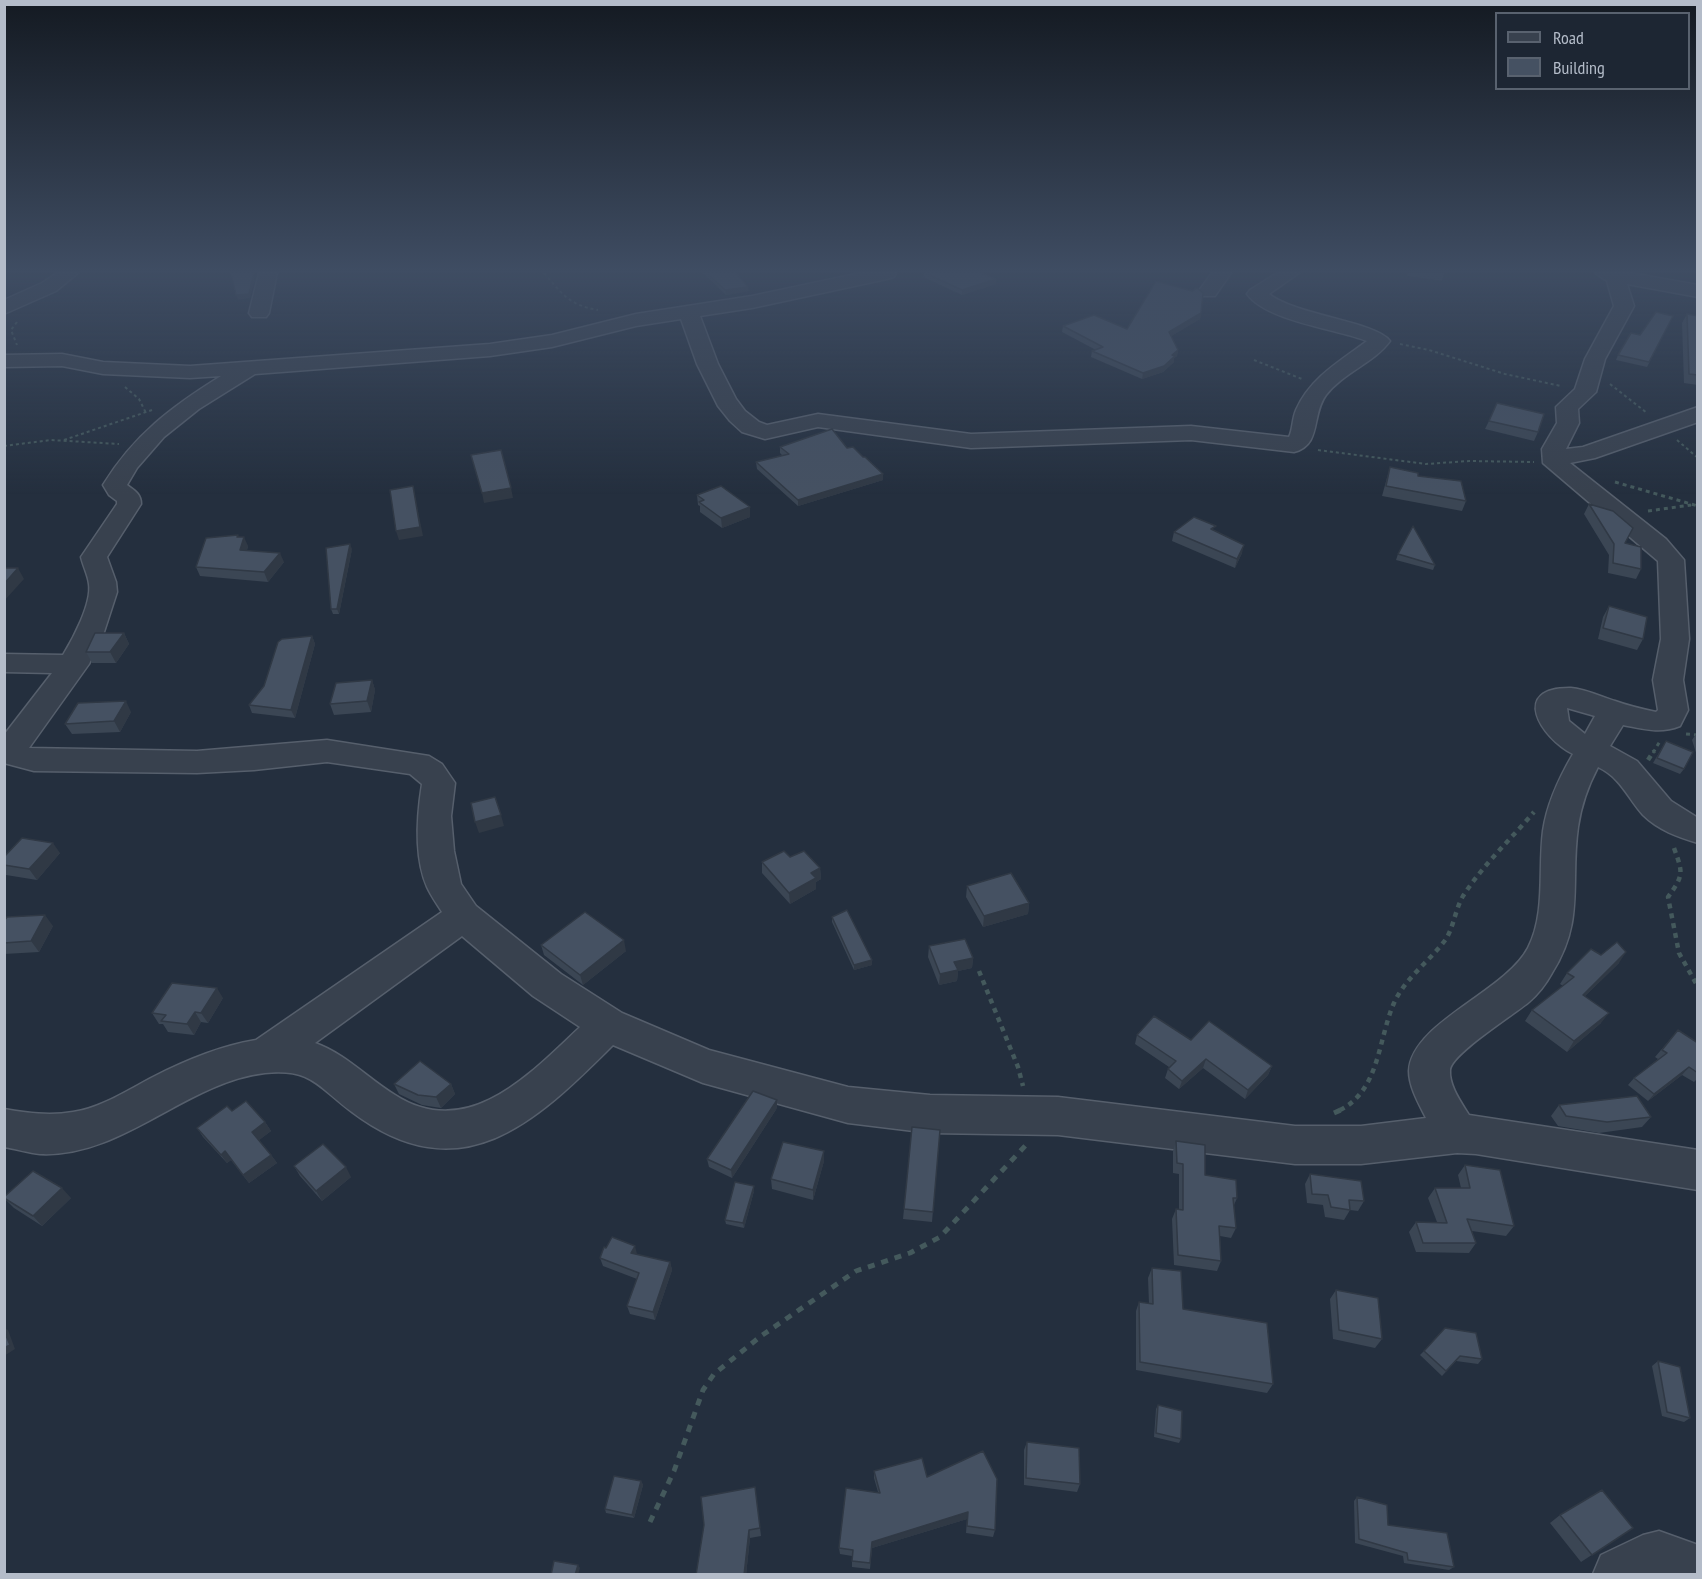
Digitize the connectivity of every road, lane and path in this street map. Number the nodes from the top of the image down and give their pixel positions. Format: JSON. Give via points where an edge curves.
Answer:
{"nodes":[{"id":1,"x":508,"y":347,"type":"edge"},
{"id":2,"x":702,"y":347,"type":"edge"},
{"id":3,"x":1371,"y":347,"type":"edge"},
{"id":4,"x":1411,"y":347,"type":"edge"},
{"id":5,"x":1601,"y":347,"type":"edge"},
{"id":6,"x":1254,"y":360,"type":"dead end"},
{"id":7,"x":11,"y":361,"type":"edge"},
{"id":8,"x":103,"y":368,"type":"junction"},
{"id":9,"x":248,"y":369,"type":"junction"},
{"id":10,"x":1589,"y":382,"type":"junction"},
{"id":11,"x":1323,"y":385,"type":"junction"},
{"id":12,"x":1698,"y":414,"type":"edge"},
{"id":13,"x":1661,"y":427,"type":"junction"},
{"id":14,"x":149,"y":429,"type":"junction"},
{"id":15,"x":64,"y":440,"type":"junction"},
{"id":16,"x":1294,"y":445,"type":"junction"},
{"id":17,"x":4,"y":446,"type":"edge"},
{"id":18,"x":1562,"y":468,"type":"junction"},
{"id":19,"x":1696,"y":505,"type":"edge"},
{"id":20,"x":1641,"y":512,"type":"junction"},
{"id":21,"x":1665,"y":552,"type":"junction"},
{"id":22,"x":4,"y":663,"type":"edge"},
{"id":23,"x":74,"y":664,"type":"junction"},
{"id":24,"x":1621,"y":714,"type":"junction"},
{"id":25,"x":1681,"y":733,"type":"dead end"},
{"id":26,"x":1698,"y":735,"type":"edge"},
{"id":27,"x":1662,"y":738,"type":"dead end"},
{"id":28,"x":1592,"y":752,"type":"junction"},
{"id":29,"x":9,"y":761,"type":"edge"},
{"id":30,"x":1636,"y":778,"type":"junction"},
{"id":31,"x":1572,"y":787,"type":"junction"},
{"id":32,"x":1654,"y":805,"type":"junction"},
{"id":33,"x":1698,"y":831,"type":"edge"},
{"id":34,"x":463,"y":916,"type":"junction"},
{"id":35,"x":979,"y":971,"type":"dead end"},
{"id":36,"x":1698,"y":987,"type":"edge"},
{"id":37,"x":608,"y":1025,"type":"junction"},
{"id":38,"x":267,"y":1055,"type":"junction"},
{"id":39,"x":1041,"y":1116,"type":"junction"},
{"id":40,"x":1327,"y":1116,"type":"dead end"},
{"id":41,"x":4,"y":1128,"type":"edge"},
{"id":42,"x":1457,"y":1134,"type":"junction"},
{"id":43,"x":1698,"y":1170,"type":"edge"},
{"id":44,"x":650,"y":1522,"type":"dead end"},
{"id":45,"x":1698,"y":1574,"type":"edge"},
{"id":46,"x":1620,"y":1575,"type":"edge"}],
"edges":[{"from":1,"to":9,"type":"street"},
{"from":2,"to":16,"type":"street","via":[[722,395],[751,427],[764,432],[823,420],[971,441],[1191,433]]},
{"from":3,"to":11,"type":"street"},
{"from":4,"to":10,"type":"path","via":[[1504,374]]},
{"from":5,"to":10,"type":"street"},
{"from":6,"to":11,"type":"path"},
{"from":7,"to":8,"type":"street","via":[[69,361]]},
{"from":8,"to":9,"type":"street","via":[[190,372]]},
{"from":8,"to":14,"type":"path","via":[[110,378],[134,393]]},
{"from":9,"to":14,"type":"street"},
{"from":10,"to":13,"type":"path","via":[[1631,399]]},
{"from":10,"to":18,"type":"street","via":[[1567,407],[1568,423],[1554,449]]},
{"from":11,"to":16,"type":"street","via":[[1306,413],[1301,440]]},
{"from":12,"to":13,"type":"street"},
{"from":13,"to":18,"type":"street","via":[[1587,453]]},
{"from":14,"to":15,"type":"path"},
{"from":14,"to":15,"type":"path"},
{"from":14,"to":23,"type":"street","via":[[115,485],[129,498],[129,504],[94,556],[103,576],[103,592]]},
{"from":15,"to":17,"type":"path"},
{"from":16,"to":18,"type":"path","via":[[1419,464],[1469,460]]},
{"from":18,"to":19,"type":"path"},
{"from":18,"to":20,"type":"street"},
{"from":18,"to":21,"type":"street"},
{"from":19,"to":20,"type":"path"},
{"from":20,"to":21,"type":"street","via":[[1673,531],[1674,538]]},
{"from":21,"to":24,"type":"street","via":[[1673,569],[1675,639],[1668,680],[1673,710],[1670,719],[1656,722]]},
{"from":22,"to":23,"type":"street"},
{"from":23,"to":29,"type":"street","via":[[17,740]]},
{"from":24,"to":28,"type":"street","via":[[1607,722]]},
{"from":24,"to":28,"type":"street","via":[[1573,698],[1552,703],[1550,716],[1554,724]]},
{"from":25,"to":26,"type":"path"},
{"from":27,"to":30,"type":"path"},
{"from":28,"to":30,"type":"street","via":[[1623,766]]},
{"from":28,"to":31,"type":"street"},
{"from":29,"to":34,"type":"street","via":[[197,762],[327,751],[418,764],[439,783],[434,816],[437,851],[444,886]]},
{"from":30,"to":32,"type":"street"},
{"from":31,"to":40,"type":"path","via":[[1537,809],[1462,899],[1449,935],[1402,988],[1394,1003],[1371,1076],[1362,1091],[1350,1105]]},
{"from":31,"to":42,"type":"street","via":[[1558,846],[1559,888],[1546,950],[1519,988],[1431,1060],[1431,1082]]},
{"from":32,"to":33,"type":"street"},
{"from":32,"to":36,"type":"path","via":[[1682,871],[1682,879],[1668,897],[1674,916],[1675,943]]},
{"from":34,"to":37,"type":"street","via":[[547,985]]},
{"from":34,"to":38,"type":"street"},
{"from":35,"to":39,"type":"path","via":[[1022,1081]]},
{"from":37,"to":38,"type":"street","via":[[510,1112],[473,1127],[422,1128],[392,1117],[323,1064],[301,1057]]},
{"from":37,"to":39,"type":"street","via":[[703,1066],[848,1105],[930,1113]]},
{"from":38,"to":41,"type":"street","via":[[214,1066],[140,1107],[81,1130],[32,1134]]},
{"from":39,"to":42,"type":"street","via":[[1295,1145],[1361,1145]]},
{"from":39,"to":44,"type":"path","via":[[1005,1166],[940,1237],[910,1253],[856,1271],[760,1336],[714,1374],[703,1390],[674,1471]]},
{"from":42,"to":43,"type":"street","via":[[1511,1139]]},
{"from":45,"to":46,"type":"street","via":[[1664,1558],[1651,1558]]}]}
